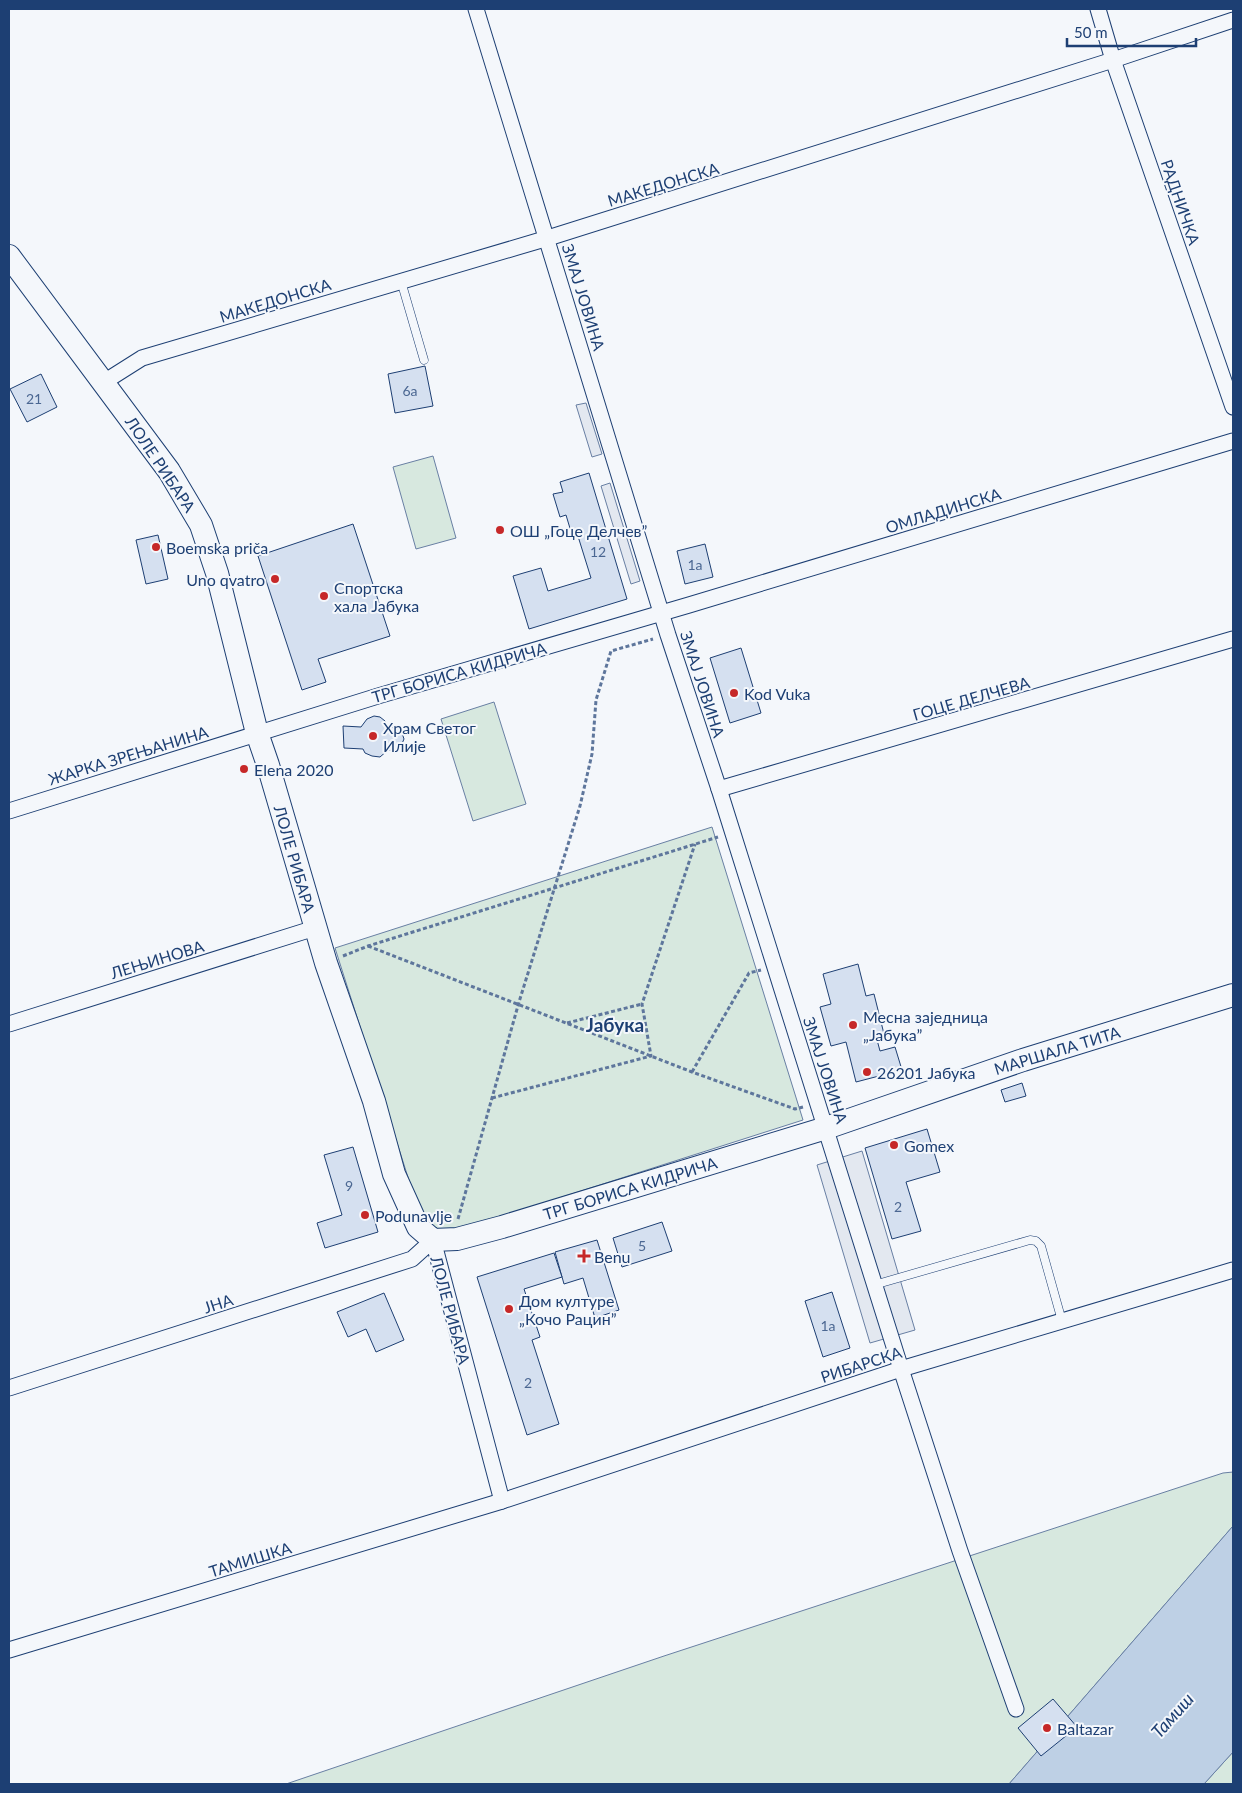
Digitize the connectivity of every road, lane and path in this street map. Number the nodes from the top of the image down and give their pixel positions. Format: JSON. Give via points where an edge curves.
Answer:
{"nodes":[{"id":1,"x":476,"y":9,"type":"edge"},
{"id":2,"x":1098,"y":9,"type":"edge"},
{"id":3,"x":1233,"y":20,"type":"edge"},
{"id":4,"x":1113,"y":60,"type":"junction"},
{"id":5,"x":548,"y":238,"type":"junction"},
{"id":6,"x":9,"y":256,"type":"edge"},
{"id":7,"x":401,"y":281,"type":"junction"},
{"id":8,"x":424,"y":360,"type":"dead end"},
{"id":9,"x":104,"y":382,"type":"junction"},
{"id":10,"x":1233,"y":407,"type":"edge"},
{"id":11,"x":1233,"y":441,"type":"edge"},
{"id":12,"x":662,"y":613,"type":"junction"},
{"id":13,"x":668,"y":634,"type":"junction"},
{"id":14,"x":1233,"y":639,"type":"edge"},
{"id":15,"x":257,"y":733,"type":"junction"},
{"id":16,"x":719,"y":789,"type":"junction"},
{"id":17,"x":9,"y":811,"type":"edge"},
{"id":18,"x":732,"y":832,"type":"junction"},
{"id":19,"x":695,"y":844,"type":"junction"},
{"id":20,"x":554,"y":888,"type":"junction"},
{"id":21,"x":315,"y":928,"type":"junction"},
{"id":22,"x":368,"y":946,"type":"junction"},
{"id":23,"x":326,"y":963,"type":"junction"},
{"id":24,"x":774,"y":966,"type":"junction"},
{"id":25,"x":1233,"y":995,"type":"edge"},
{"id":26,"x":642,"y":1004,"type":"junction"},
{"id":27,"x":518,"y":1005,"type":"junction"},
{"id":28,"x":566,"y":1023,"type":"junction"},
{"id":29,"x":9,"y":1024,"type":"edge"},
{"id":30,"x":651,"y":1056,"type":"junction"},
{"id":31,"x":692,"y":1072,"type":"junction"},
{"id":32,"x":491,"y":1098,"type":"junction"},
{"id":33,"x":818,"y":1103,"type":"junction"},
{"id":34,"x":826,"y":1128,"type":"junction"},
{"id":35,"x":457,"y":1239,"type":"junction"},
{"id":36,"x":433,"y":1240,"type":"junction"},
{"id":37,"x":1233,"y":1270,"type":"edge"},
{"id":38,"x":874,"y":1285,"type":"junction"},
{"id":39,"x":1062,"y":1321,"type":"junction"},
{"id":40,"x":901,"y":1369,"type":"junction"},
{"id":41,"x":9,"y":1388,"type":"edge"},
{"id":42,"x":502,"y":1501,"type":"junction"},
{"id":43,"x":9,"y":1650,"type":"edge"},
{"id":44,"x":1016,"y":1709,"type":"dead end"}],
"edges":[{"from":1,"to":5,"type":"street","name":"ЗМАЈ ЈОВИНА"},
{"from":2,"to":4,"type":"street","name":"РАДНИЧКА"},
{"from":3,"to":4,"type":"street","name":"МАКЕДОНСКА"},
{"from":4,"to":5,"type":"street","name":"МАКЕДОНСКА"},
{"from":4,"to":10,"type":"street","name":"РАДНИЧКА"},
{"from":5,"to":7,"type":"street","name":"МАКЕДОНСКА"},
{"from":5,"to":12,"type":"street","name":"ЗМАЈ ЈОВИНА"},
{"from":6,"to":9,"type":"main road","name":"ЛОЛЕ РИБАРА"},
{"from":7,"to":8,"type":"lane"},
{"from":7,"to":9,"type":"street","name":"МАКЕДОНСКА","via":[[142,358]]},
{"from":9,"to":15,"type":"main road","name":"ЛОЛЕ РИБАРА","via":[[169,471],[201,525],[217,572]]},
{"from":11,"to":12,"type":"street","name":"ОМЛАДИНСКА"},
{"from":12,"to":13,"type":"street","name":"ЗМАЈ ЈОВИНА"},
{"from":12,"to":15,"type":"street","name":"ТРГ БОРИСА КИДРИЧА"},
{"from":13,"to":16,"type":"street","name":"ЗМАЈ ЈОВИНА"},
{"from":13,"to":20,"type":"path","via":[[611,651],[596,700],[592,754],[580,806]]},
{"from":14,"to":16,"type":"street","name":"ГОЦЕ ДЕЛЧЕВА"},
{"from":15,"to":17,"type":"street","name":"ЖАРКА ЗРЕЊАНИНА"},
{"from":15,"to":21,"type":"main road","name":"ЛОЛЕ РИБАРА"},
{"from":16,"to":18,"type":"street","name":"ЗМАЈ ЈОВИНА"},
{"from":18,"to":19,"type":"path"},
{"from":18,"to":24,"type":"street","name":"ЗМАЈ ЈОВИНА"},
{"from":19,"to":20,"type":"path"},
{"from":19,"to":26,"type":"path"},
{"from":20,"to":22,"type":"path"},
{"from":20,"to":27,"type":"path"},
{"from":21,"to":23,"type":"main road","name":"ЛОЛЕ РИБАРА"},
{"from":21,"to":29,"type":"street","name":"ЛЕЊИНОВА"},
{"from":22,"to":23,"type":"path"},
{"from":22,"to":27,"type":"path"},
{"from":23,"to":36,"type":"main road","name":"ЛОЛЕ РИБАРА","via":[[374,1101],[394,1174],[418,1228]]},
{"from":24,"to":31,"type":"path","via":[[750,973]]},
{"from":24,"to":33,"type":"street","name":"ЗМАЈ ЈОВИНА"},
{"from":25,"to":34,"type":"main road","name":"МАРШАЛА ТИТА","via":[[1023,1060]]},
{"from":26,"to":28,"type":"path"},
{"from":26,"to":30,"type":"path"},
{"from":27,"to":28,"type":"path"},
{"from":27,"to":32,"type":"path"},
{"from":28,"to":30,"type":"path"},
{"from":30,"to":31,"type":"path"},
{"from":30,"to":32,"type":"path"},
{"from":31,"to":33,"type":"path","via":[[795,1109]]},
{"from":32,"to":35,"type":"path","via":[[458,1214]]},
{"from":33,"to":34,"type":"street","name":"ЗМАЈ ЈОВИНА"},
{"from":34,"to":35,"type":"main road","name":"ТРГ БОРИСА КИДРИЧА"},
{"from":34,"to":38,"type":"street","name":"ЗМАЈ ЈОВИНА"},
{"from":35,"to":36,"type":"main road","name":"ТРГ БОРИСА КИДРИЧА"},
{"from":36,"to":41,"type":"street","name":"ЈНА","via":[[412,1259]]},
{"from":36,"to":42,"type":"street","name":"ЛОЛЕ РИБАРА"},
{"from":37,"to":39,"type":"street","name":"РИБАРСКА"},
{"from":38,"to":39,"type":"lane","via":[[1030,1240],[1036,1241],[1041,1246]]},
{"from":38,"to":40,"type":"street","name":"ЗМАЈ ЈОВИНА"},
{"from":39,"to":40,"type":"street","name":"РИБАРСКА"},
{"from":40,"to":42,"type":"street","name":"РИБАРСКА"},
{"from":40,"to":44,"type":"street","name":"ЗМАЈ ЈОВИНА"},
{"from":42,"to":43,"type":"street","name":"ТАМИШКА"}]}
